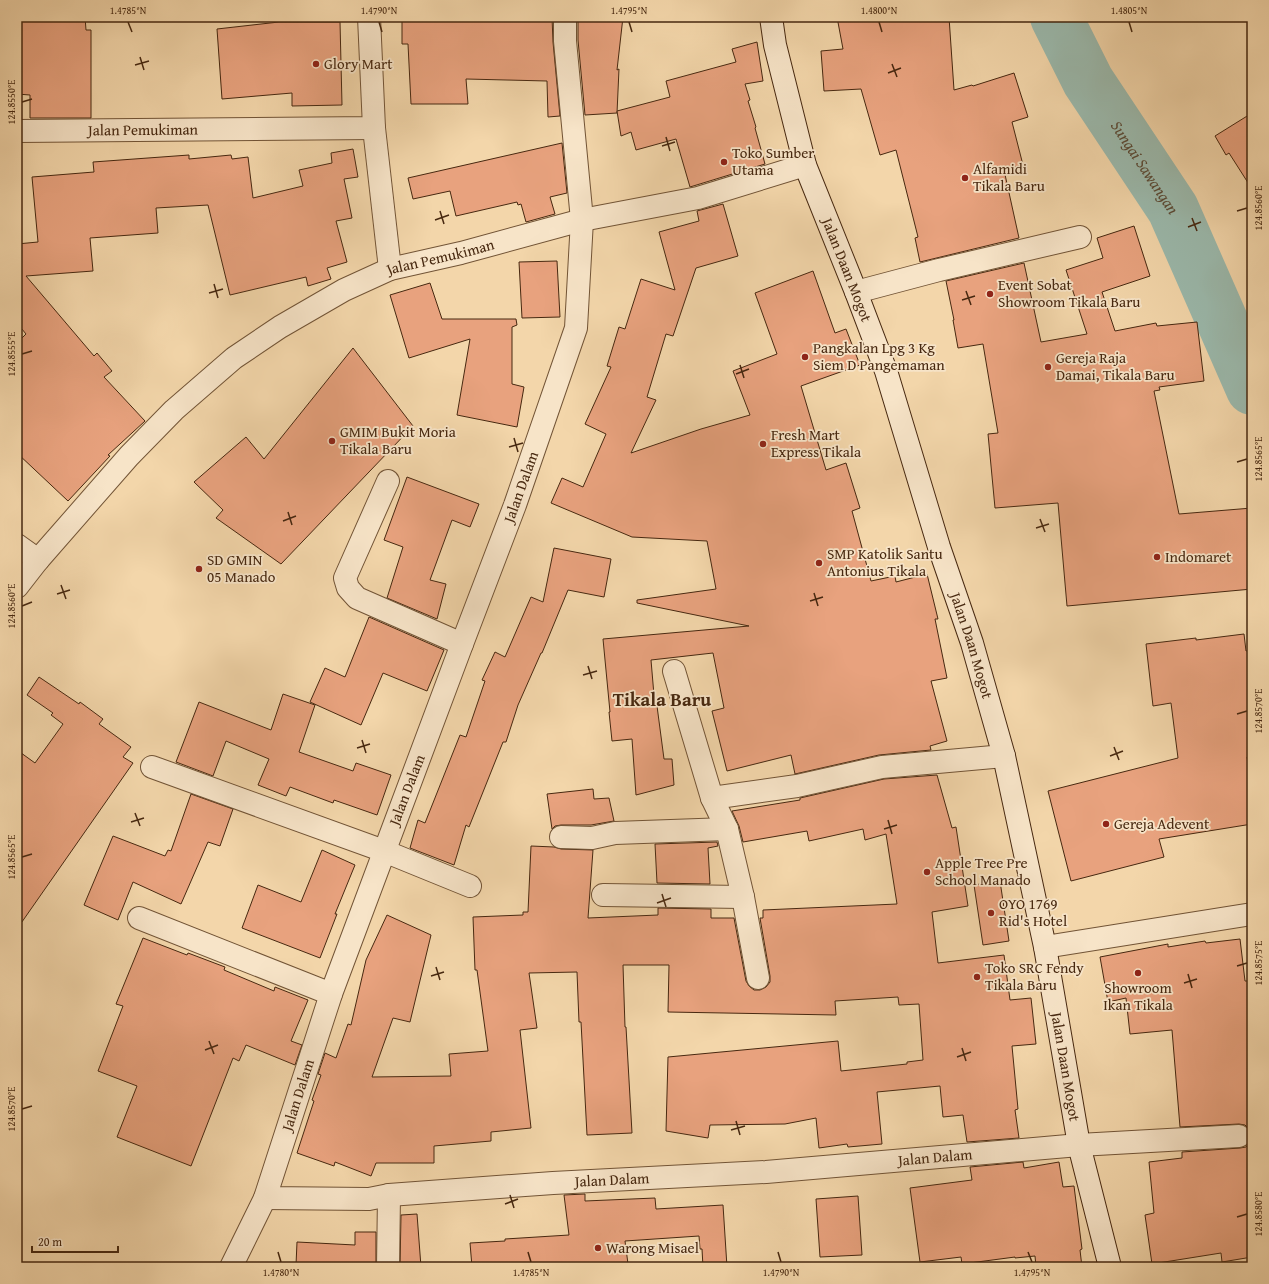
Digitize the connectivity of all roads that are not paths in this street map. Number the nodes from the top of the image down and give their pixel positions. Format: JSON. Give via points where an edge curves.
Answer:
{"nodes":[{"id":1,"x":369,"y":17,"type":"edge"},
{"id":2,"x":565,"y":17,"type":"edge"},
{"id":3,"x":771,"y":17,"type":"edge"},
{"id":4,"x":374,"y":128,"type":"junction"},
{"id":5,"x":17,"y":131,"type":"edge"},
{"id":6,"x":805,"y":165,"type":"junction"},
{"id":7,"x":582,"y":220,"type":"junction"},
{"id":8,"x":1080,"y":237,"type":"dead end"},
{"id":9,"x":390,"y":269,"type":"junction"},
{"id":10,"x":856,"y":292,"type":"junction"},
{"id":11,"x":388,"y":481,"type":"dead end"},
{"id":12,"x":17,"y":545,"type":"edge"},
{"id":13,"x":38,"y":560,"type":"junction"},
{"id":14,"x":17,"y":587,"type":"edge"},
{"id":15,"x":462,"y":644,"type":"junction"},
{"id":16,"x":674,"y":671,"type":"dead end"},
{"id":17,"x":1004,"y":756,"type":"junction"},
{"id":18,"x":152,"y":767,"type":"dead end"},
{"id":19,"x":712,"y":798,"type":"junction"},
{"id":20,"x":727,"y":829,"type":"junction"},
{"id":21,"x":561,"y":837,"type":"dead end"},
{"id":22,"x":384,"y":851,"type":"junction"},
{"id":23,"x":470,"y":886,"type":"dead end"},
{"id":24,"x":603,"y":895,"type":"dead end"},
{"id":25,"x":743,"y":897,"type":"junction"},
{"id":26,"x":1252,"y":914,"type":"edge"},
{"id":27,"x":139,"y":918,"type":"dead end"},
{"id":28,"x":1045,"y":947,"type":"junction"},
{"id":29,"x":758,"y":978,"type":"dead end"},
{"id":30,"x":331,"y":994,"type":"junction"},
{"id":31,"x":1239,"y":1136,"type":"dead end"},
{"id":32,"x":1079,"y":1146,"type":"junction"},
{"id":33,"x":389,"y":1195,"type":"junction"},
{"id":34,"x":265,"y":1198,"type":"junction"},
{"id":35,"x":231,"y":1267,"type":"edge"},
{"id":36,"x":388,"y":1267,"type":"edge"},
{"id":37,"x":1110,"y":1267,"type":"edge"}],
"edges":[{"from":1,"to":4,"type":"street"},
{"from":2,"to":7,"type":"street","name":"Jalan Dalam","via":[[565,41]]},
{"from":3,"to":6,"type":"street","name":"Jalan Daan Mogot","via":[[775,45]]},
{"from":4,"to":5,"type":"street","name":"Jalan Pemukiman"},
{"from":4,"to":9,"type":"street"},
{"from":6,"to":7,"type":"street","name":"Jalan Pemukiman","via":[[698,198]]},
{"from":6,"to":10,"type":"street","name":"Jalan Daan Mogot"},
{"from":7,"to":9,"type":"street","name":"Jalan Pemukiman","via":[[461,253]]},
{"from":7,"to":15,"type":"street","name":"Jalan Dalam","via":[[576,328],[515,505]]},
{"from":8,"to":10,"type":"street"},
{"from":9,"to":13,"type":"street","name":"Jalan Pemukiman","via":[[344,290],[280,327],[234,358],[174,410],[128,456]]},
{"from":10,"to":17,"type":"street","name":"Jalan Daan Mogot","via":[[886,371],[939,547],[972,643]]},
{"from":11,"to":15,"type":"street","via":[[345,578],[348,588],[357,598]]},
{"from":12,"to":13,"type":"street"},
{"from":13,"to":14,"type":"street","name":"Jalan Pemukiman"},
{"from":15,"to":22,"type":"street","name":"Jalan Dalam"},
{"from":16,"to":19,"type":"street"},
{"from":17,"to":19,"type":"street","via":[[882,767],[797,786]]},
{"from":17,"to":28,"type":"street","name":"Jalan Daan Mogot"},
{"from":18,"to":22,"type":"street"},
{"from":19,"to":20,"type":"street"},
{"from":20,"to":21,"type":"street","via":[[615,833],[592,838]]},
{"from":20,"to":25,"type":"street"},
{"from":22,"to":23,"type":"street"},
{"from":22,"to":30,"type":"street","name":"Jalan Dalam"},
{"from":24,"to":25,"type":"street"},
{"from":25,"to":29,"type":"street"},
{"from":26,"to":28,"type":"street"},
{"from":27,"to":30,"type":"street"},
{"from":28,"to":32,"type":"street","name":"Jalan Daan Mogot"},
{"from":30,"to":34,"type":"street","name":"Jalan Dalam"},
{"from":31,"to":32,"type":"street","name":"Jalan Dalam"},
{"from":32,"to":33,"type":"street","name":"Jalan Dalam","via":[[766,1172],[553,1182]]},
{"from":32,"to":37,"type":"street","name":"Jalan Daan Mogot"},
{"from":33,"to":34,"type":"street","name":"Jalan Dalam","via":[[369,1199]]},
{"from":33,"to":36,"type":"street"},
{"from":34,"to":35,"type":"street"}]}
